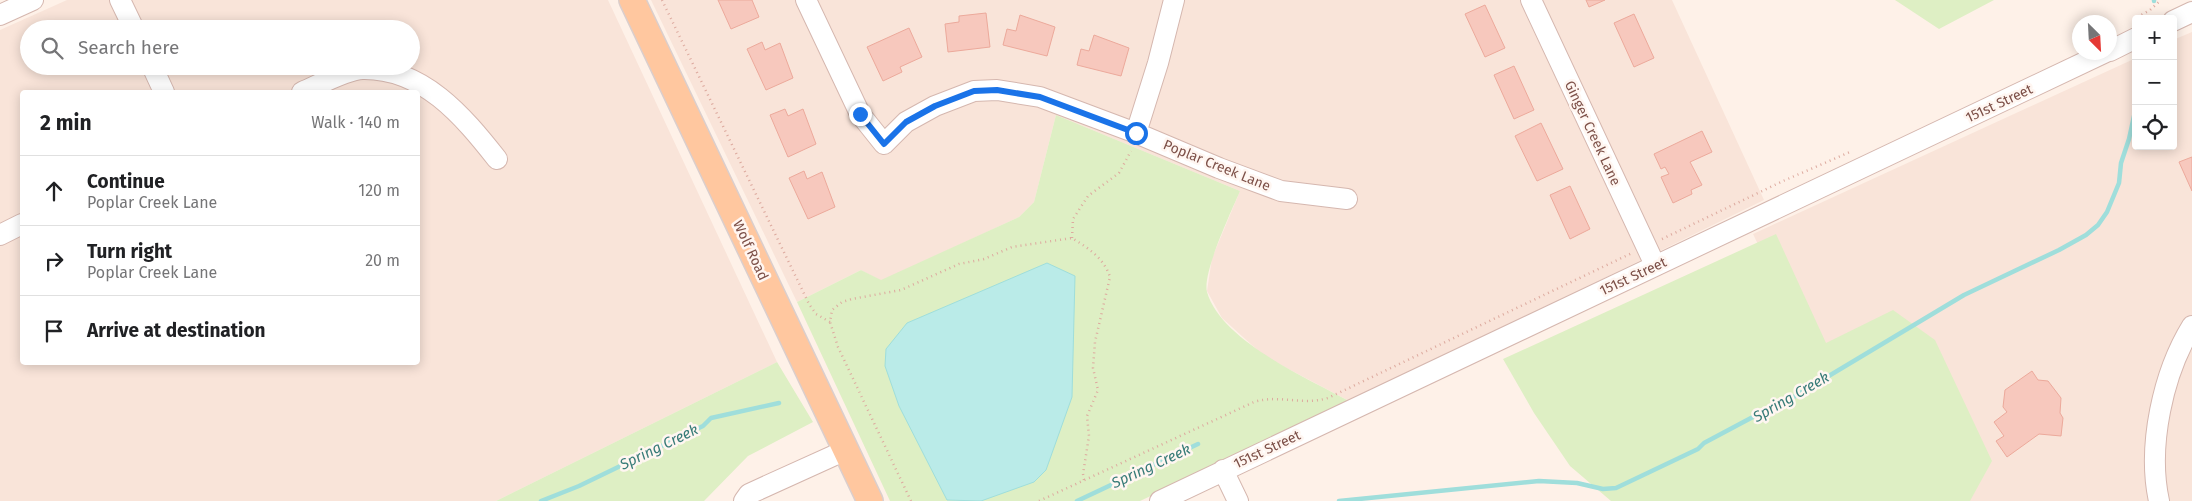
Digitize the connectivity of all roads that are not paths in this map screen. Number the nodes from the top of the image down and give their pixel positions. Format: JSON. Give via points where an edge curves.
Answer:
{"nodes":[{"id":1,"x":33,"y":0,"type":"edge"},
{"id":2,"x":120,"y":0,"type":"edge"},
{"id":3,"x":632,"y":0,"type":"edge"},
{"id":4,"x":806,"y":0,"type":"edge"},
{"id":5,"x":1174,"y":0,"type":"edge"},
{"id":6,"x":1531,"y":0,"type":"edge"},
{"id":7,"x":2192,"y":12,"type":"edge"},
{"id":8,"x":0,"y":16,"type":"edge"},
{"id":9,"x":2177,"y":19,"type":"edge"},
{"id":10,"x":130,"y":20,"type":"edge"},
{"id":11,"x":2132,"y":30,"type":"edge"},
{"id":12,"x":2117,"y":44,"type":"edge"},
{"id":13,"x":2089,"y":60,"type":"edge"},
{"id":14,"x":156,"y":75,"type":"edge"},
{"id":15,"x":344,"y":75,"type":"edge"},
{"id":16,"x":402,"y":75,"type":"edge"},
{"id":17,"x":163,"y":90,"type":"edge"},
{"id":18,"x":306,"y":90,"type":"edge"},
{"id":19,"x":1138,"y":133,"type":"junction"},
{"id":20,"x":497,"y":159,"type":"dead end"},
{"id":21,"x":1347,"y":199,"type":"dead end"},
{"id":22,"x":20,"y":225,"type":"edge"},
{"id":23,"x":0,"y":235,"type":"edge"},
{"id":24,"x":1656,"y":265,"type":"junction"},
{"id":25,"x":2192,"y":326,"type":"edge"},
{"id":26,"x":846,"y":450,"type":"junction"},
{"id":27,"x":1223,"y":470,"type":"junction"},
{"id":28,"x":744,"y":501,"type":"edge"},
{"id":29,"x":870,"y":501,"type":"edge"},
{"id":30,"x":1160,"y":501,"type":"edge"},
{"id":31,"x":1238,"y":501,"type":"edge"},
{"id":32,"x":2159,"y":501,"type":"edge"}],
"edges":[{"from":1,"to":8,"type":"street"},
{"from":2,"to":10,"type":"street"},
{"from":3,"to":26,"type":"main road","name":"Wolf Road"},
{"from":4,"to":19,"type":"street","name":"Poplar Creek Lane","via":[[860,114],[884,144],[906,122],[935,106],[974,91],[997,90],[1040,97]]},
{"from":5,"to":19,"type":"street"},
{"from":6,"to":24,"type":"street","name":"Ginger Creek Lane"},
{"from":7,"to":9,"type":"street"},
{"from":11,"to":12,"type":"street"},
{"from":13,"to":24,"type":"street","name":"151st Street"},
{"from":14,"to":17,"type":"street"},
{"from":15,"to":18,"type":"street"},
{"from":16,"to":20,"type":"street","via":[[425,86],[452,106]]},
{"from":19,"to":21,"type":"street","name":"Poplar Creek Lane","via":[[1281,191]]},
{"from":22,"to":23,"type":"street"},
{"from":24,"to":27,"type":"street","name":"151st Street"},
{"from":25,"to":32,"type":"street","via":[[2174,363],[2162,400],[2156,448]]},
{"from":26,"to":28,"type":"street","via":[[749,494]]},
{"from":26,"to":29,"type":"main road","name":"Wolf Road"},
{"from":27,"to":30,"type":"street","name":"151st Street"},
{"from":27,"to":31,"type":"street"}]}
